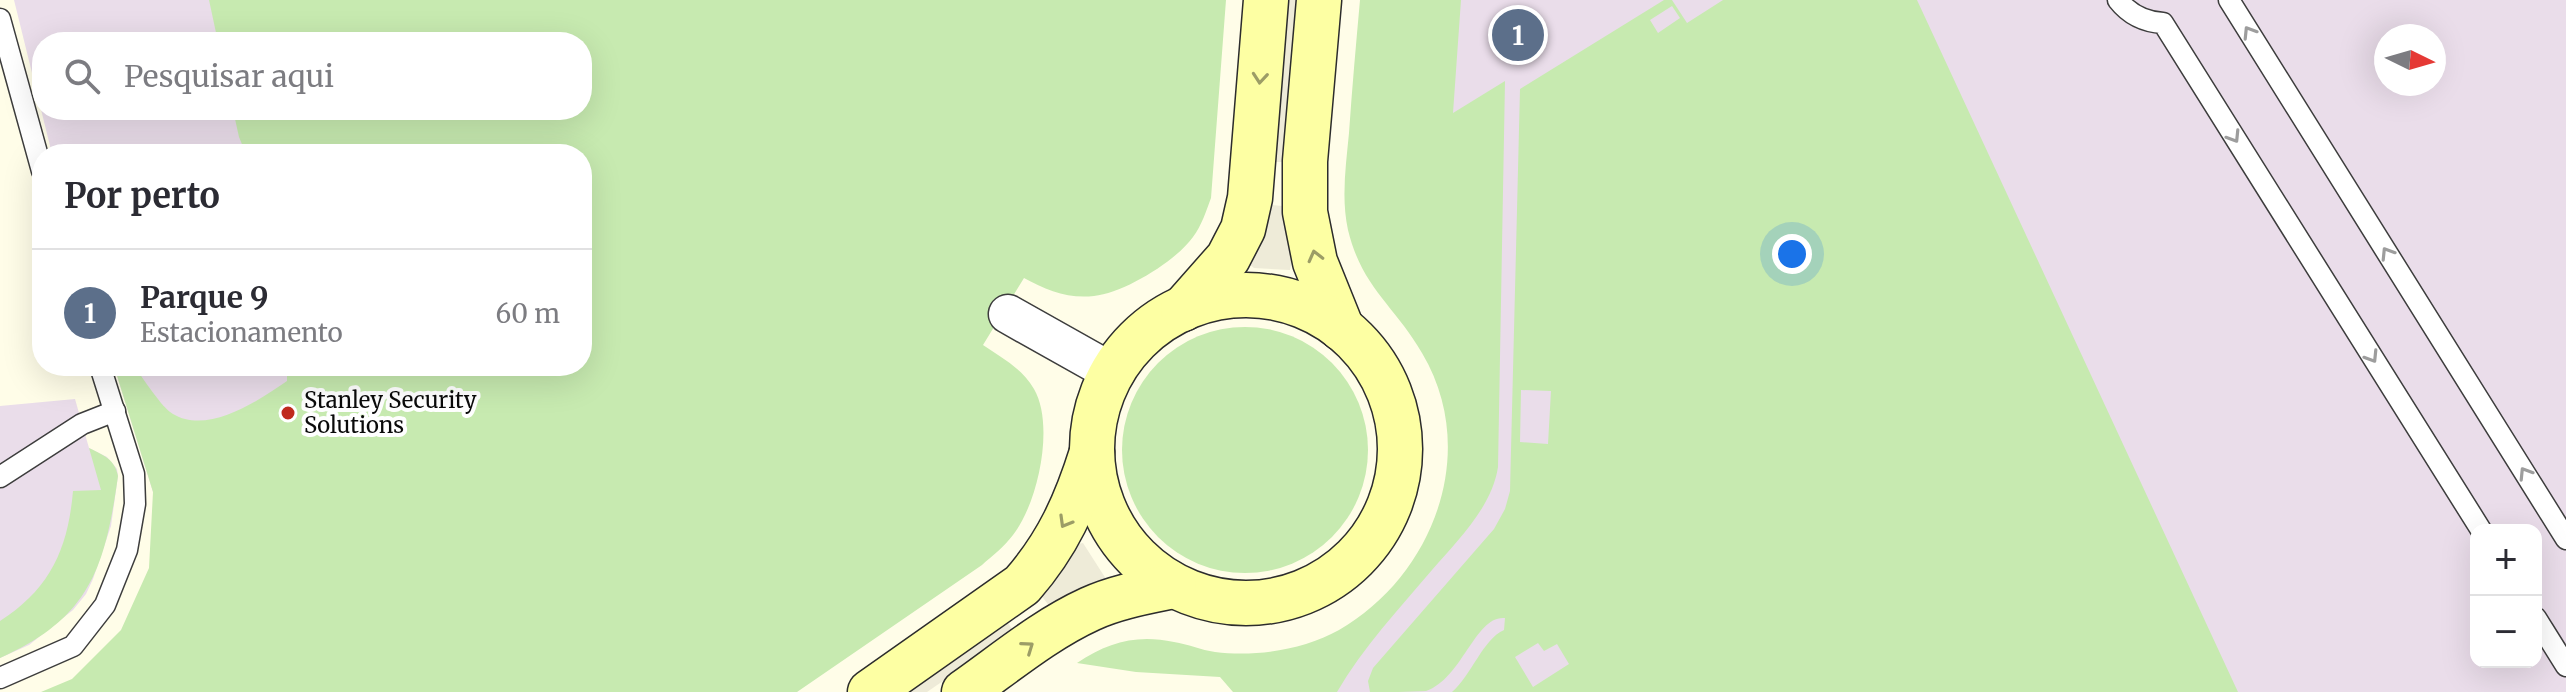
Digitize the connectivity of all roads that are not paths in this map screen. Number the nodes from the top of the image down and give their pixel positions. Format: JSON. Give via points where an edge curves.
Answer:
{"nodes":[{"id":1,"x":1266,"y":0,"type":"edge"},
{"id":2,"x":1319,"y":0,"type":"edge"},
{"id":3,"x":2118,"y":0,"type":"edge"},
{"id":4,"x":2229,"y":0,"type":"edge"},
{"id":5,"x":0,"y":19,"type":"edge"},
{"id":6,"x":35,"y":144,"type":"edge"},
{"id":7,"x":1183,"y":309,"type":"junction"},
{"id":8,"x":1008,"y":314,"type":"dead end"},
{"id":9,"x":1342,"y":329,"type":"junction"},
{"id":10,"x":1113,"y":373,"type":"junction"},
{"id":11,"x":103,"y":376,"type":"edge"},
{"id":12,"x":115,"y":411,"type":"junction"},
{"id":13,"x":1093,"y":450,"type":"junction"},
{"id":14,"x":0,"y":477,"type":"edge"},
{"id":15,"x":2477,"y":524,"type":"edge"},
{"id":16,"x":2566,"y":539,"type":"edge"},
{"id":17,"x":1174,"y":586,"type":"junction"},
{"id":18,"x":2542,"y":628,"type":"edge"},
{"id":19,"x":2566,"y":666,"type":"edge"},
{"id":20,"x":0,"y":678,"type":"edge"},
{"id":21,"x":870,"y":692,"type":"edge"},
{"id":22,"x":964,"y":692,"type":"edge"}],
"edges":[{"from":1,"to":7,"type":"main road","one_way":true,"via":[[1243,229],[1228,258]]},
{"from":9,"to":2,"type":"main road","one_way":true,"via":[[1315,262],[1305,212]]},
{"from":3,"to":15,"type":"lane","one_way":true,"via":[[2139,18],[2163,23]]},
{"from":16,"to":4,"type":"lane","one_way":true},
{"from":5,"to":6,"type":"lane"},
{"from":7,"to":9,"type":"main road","via":[[1224,297],[1265,296],[1306,308]]},
{"from":7,"to":10,"type":"main road","via":[[1142,336]]},
{"from":8,"to":10,"type":"street"},
{"from":9,"to":17,"type":"main road","via":[[1384,382],[1398,426],[1394,493],[1374,535],[1326,581],[1284,599],[1216,601]]},
{"from":10,"to":13,"type":"main road","via":[[1098,410]]},
{"from":11,"to":12,"type":"lane"},
{"from":12,"to":14,"type":"lane","via":[[82,424]]},
{"from":12,"to":20,"type":"lane","via":[[134,474],[135,504],[127,550],[105,605],[73,646]]},
{"from":13,"to":17,"type":"main road","via":[[1102,504],[1115,529],[1131,551]]},
{"from":13,"to":21,"type":"main road","one_way":true,"via":[[1075,504],[1022,585]]},
{"from":22,"to":17,"type":"main road","one_way":true,"via":[[1089,610]]},
{"from":18,"to":19,"type":"lane"}]}
